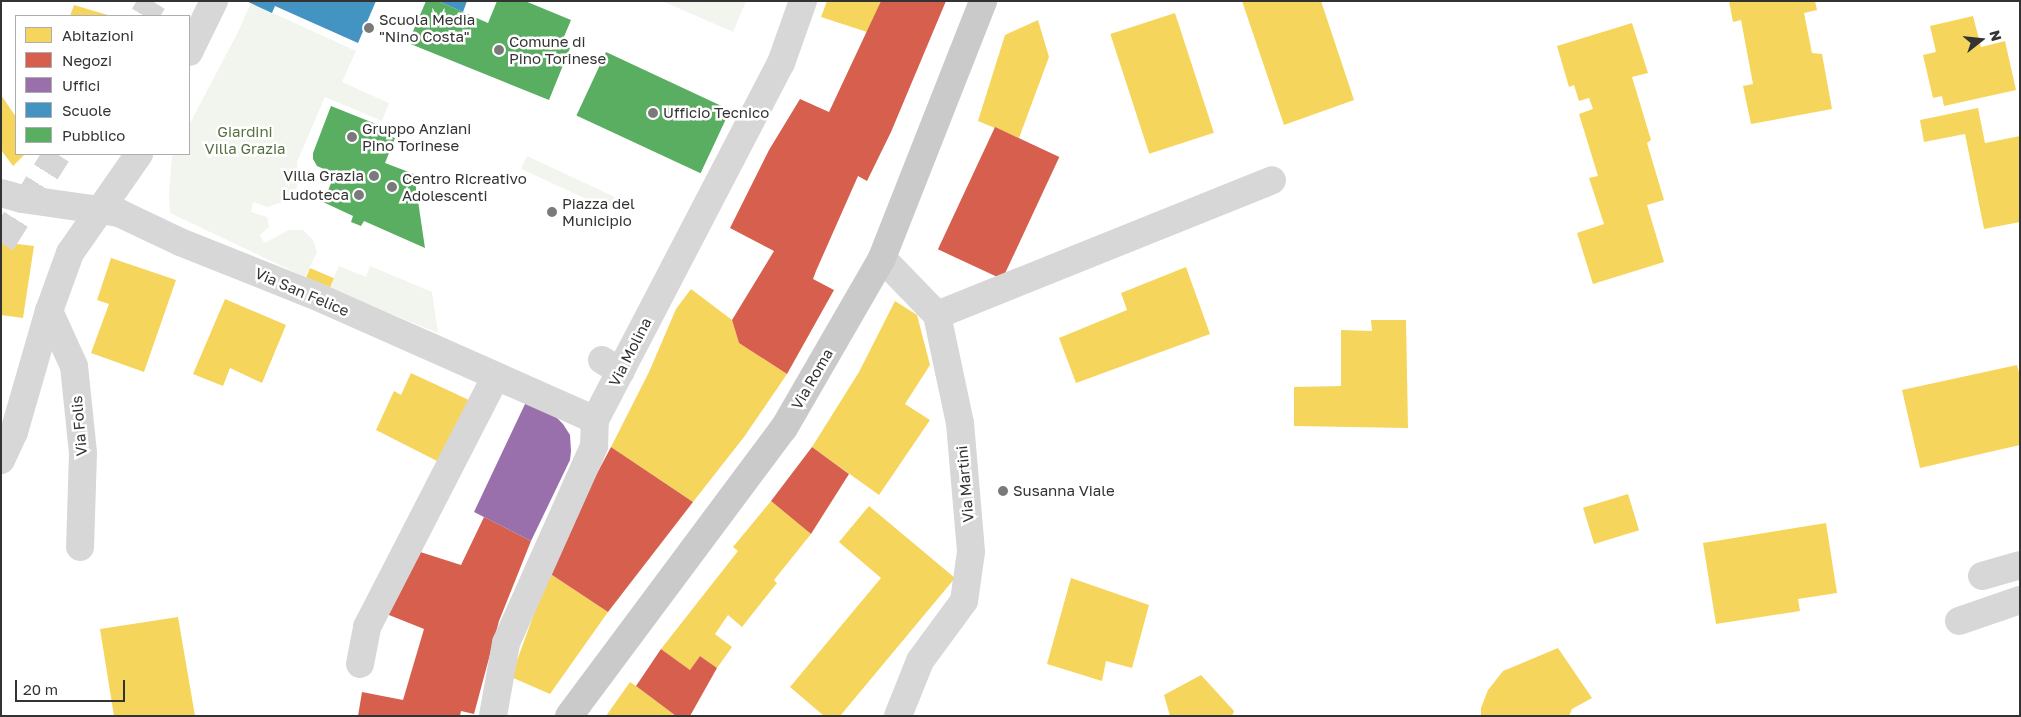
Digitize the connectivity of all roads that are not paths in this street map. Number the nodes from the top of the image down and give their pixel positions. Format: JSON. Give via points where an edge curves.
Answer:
{"nodes":[{"id":1,"x":214,"y":1,"type":"edge"},
{"id":2,"x":803,"y":1,"type":"edge"},
{"id":3,"x":984,"y":1,"type":"edge"},
{"id":4,"x":190,"y":50,"type":"edge"},
{"id":5,"x":137,"y":155,"type":"edge"},
{"id":6,"x":1272,"y":180,"type":"dead end"},
{"id":7,"x":1,"y":193,"type":"edge"},
{"id":8,"x":100,"y":212,"type":"junction"},
{"id":9,"x":882,"y":258,"type":"junction"},
{"id":10,"x":49,"y":311,"type":"junction"},
{"id":11,"x":937,"y":315,"type":"junction"},
{"id":12,"x":496,"y":376,"type":"junction"},
{"id":13,"x":595,"y":420,"type":"junction"},
{"id":14,"x":1,"y":460,"type":"edge"},
{"id":15,"x":80,"y":547,"type":"dead end"},
{"id":16,"x":2020,"y":566,"type":"edge"},
{"id":17,"x":1982,"y":576,"type":"dead end"},
{"id":18,"x":2020,"y":600,"type":"edge"},
{"id":19,"x":1959,"y":620,"type":"dead end"},
{"id":20,"x":360,"y":664,"type":"dead end"},
{"id":21,"x":493,"y":716,"type":"edge"},
{"id":22,"x":569,"y":716,"type":"edge"},
{"id":23,"x":898,"y":716,"type":"edge"}],
"edges":[{"from":1,"to":4,"type":"street"},
{"from":2,"to":13,"type":"street","name":"Via Molina","via":[[781,63],[632,348],[611,366]]},
{"from":3,"to":9,"type":"main road","name":"Via Roma"},
{"from":5,"to":8,"type":"street"},
{"from":6,"to":11,"type":"street"},
{"from":7,"to":8,"type":"street","name":"Via San Felice"},
{"from":8,"to":10,"type":"street","via":[[70,253]]},
{"from":8,"to":12,"type":"street","name":"Via San Felice","via":[[120,213],[180,242],[311,294]]},
{"from":9,"to":11,"type":"street"},
{"from":9,"to":22,"type":"main road","name":"Via Roma","via":[[784,428]]},
{"from":10,"to":14,"type":"street","via":[[14,432]]},
{"from":10,"to":15,"type":"street","name":"Via Folis","via":[[74,366],[83,453]]},
{"from":11,"to":23,"type":"street","name":"Via Martini","via":[[960,423],[971,552],[964,601],[920,661]]},
{"from":12,"to":13,"type":"street","name":"Via San Felice"},
{"from":12,"to":20,"type":"street","via":[[368,627]]},
{"from":13,"to":21,"type":"street","name":"Via Molina","via":[[594,446],[506,643]]},
{"from":16,"to":17,"type":"street"},
{"from":18,"to":19,"type":"street"}]}
